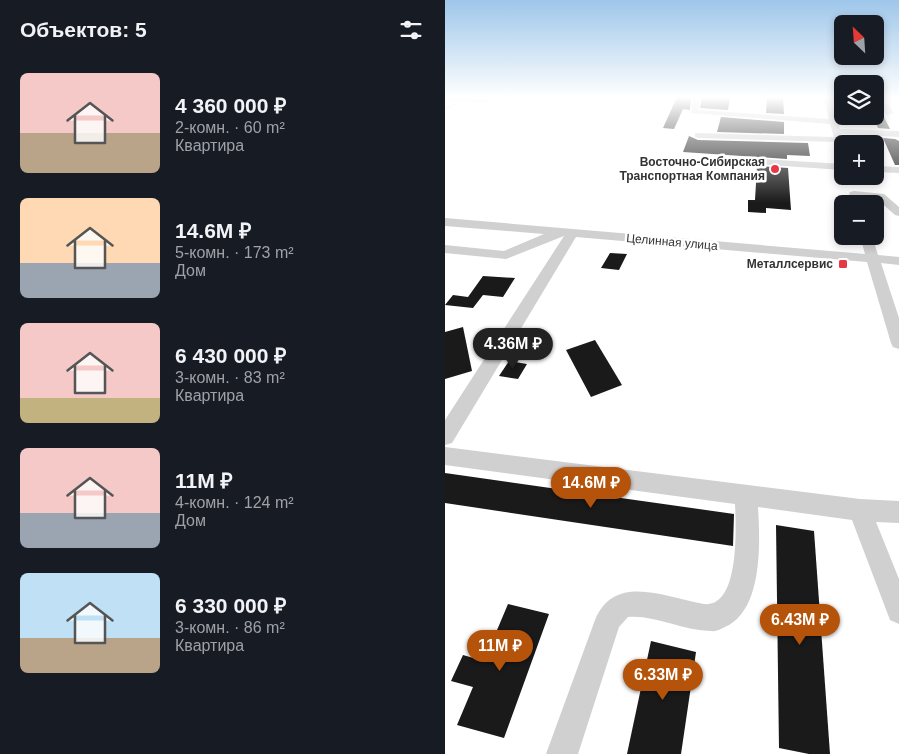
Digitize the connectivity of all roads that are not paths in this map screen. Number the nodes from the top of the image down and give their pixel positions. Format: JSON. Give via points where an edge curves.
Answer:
{"nodes":[{"id":1,"x":795,"y":132,"type":"edge"},
{"id":2,"x":861,"y":132,"type":"edge"},
{"id":3,"x":899,"y":134,"type":"edge"},
{"id":4,"x":698,"y":135,"type":"dead end"},
{"id":5,"x":744,"y":161,"type":"dead end"},
{"id":6,"x":834,"y":166,"type":"edge"},
{"id":7,"x":884,"y":169,"type":"edge"},
{"id":8,"x":899,"y":170,"type":"edge"},
{"id":9,"x":854,"y":194,"type":"edge"},
{"id":10,"x":867,"y":195,"type":"edge"},
{"id":11,"x":884,"y":200,"type":"edge"},
{"id":12,"x":899,"y":213,"type":"edge"},
{"id":13,"x":445,"y":222,"type":"edge"},
{"id":14,"x":566,"y":233,"type":"junction"},
{"id":15,"x":869,"y":245,"type":"edge"},
{"id":16,"x":445,"y":249,"type":"edge"},
{"id":17,"x":873,"y":259,"type":"junction"},
{"id":18,"x":899,"y":261,"type":"edge"},
{"id":19,"x":899,"y":343,"type":"edge"},
{"id":20,"x":446,"y":435,"type":"edge"},
{"id":21,"x":445,"y":456,"type":"edge"},
{"id":22,"x":746,"y":495,"type":"junction"},
{"id":23,"x":860,"y":510,"type":"junction"},
{"id":24,"x":899,"y":512,"type":"edge"},
{"id":25,"x":899,"y":611,"type":"edge"},
{"id":26,"x":562,"y":754,"type":"edge"}],
"edges":[{"from":1,"to":4,"type":"street"},
{"from":2,"to":3,"type":"street"},
{"from":5,"to":6,"type":"street"},
{"from":7,"to":8,"type":"street"},
{"from":9,"to":10,"type":"street"},
{"from":11,"to":12,"type":"street"},
{"from":13,"to":14,"type":"street","name":"Целинная улица"},
{"from":14,"to":16,"type":"street","via":[[506,254]]},
{"from":14,"to":17,"type":"street","name":"Целинная улица"},
{"from":14,"to":20,"type":"street"},
{"from":15,"to":17,"type":"street"},
{"from":17,"to":18,"type":"street","name":"Целинная улица"},
{"from":17,"to":19,"type":"street"},
{"from":21,"to":22,"type":"street"},
{"from":22,"to":23,"type":"street"},
{"from":22,"to":26,"type":"street","via":[[746,562],[737,599],[728,612],[714,618],[635,604],[621,606],[605,627]]},
{"from":23,"to":24,"type":"street"},
{"from":23,"to":25,"type":"street"}]}
